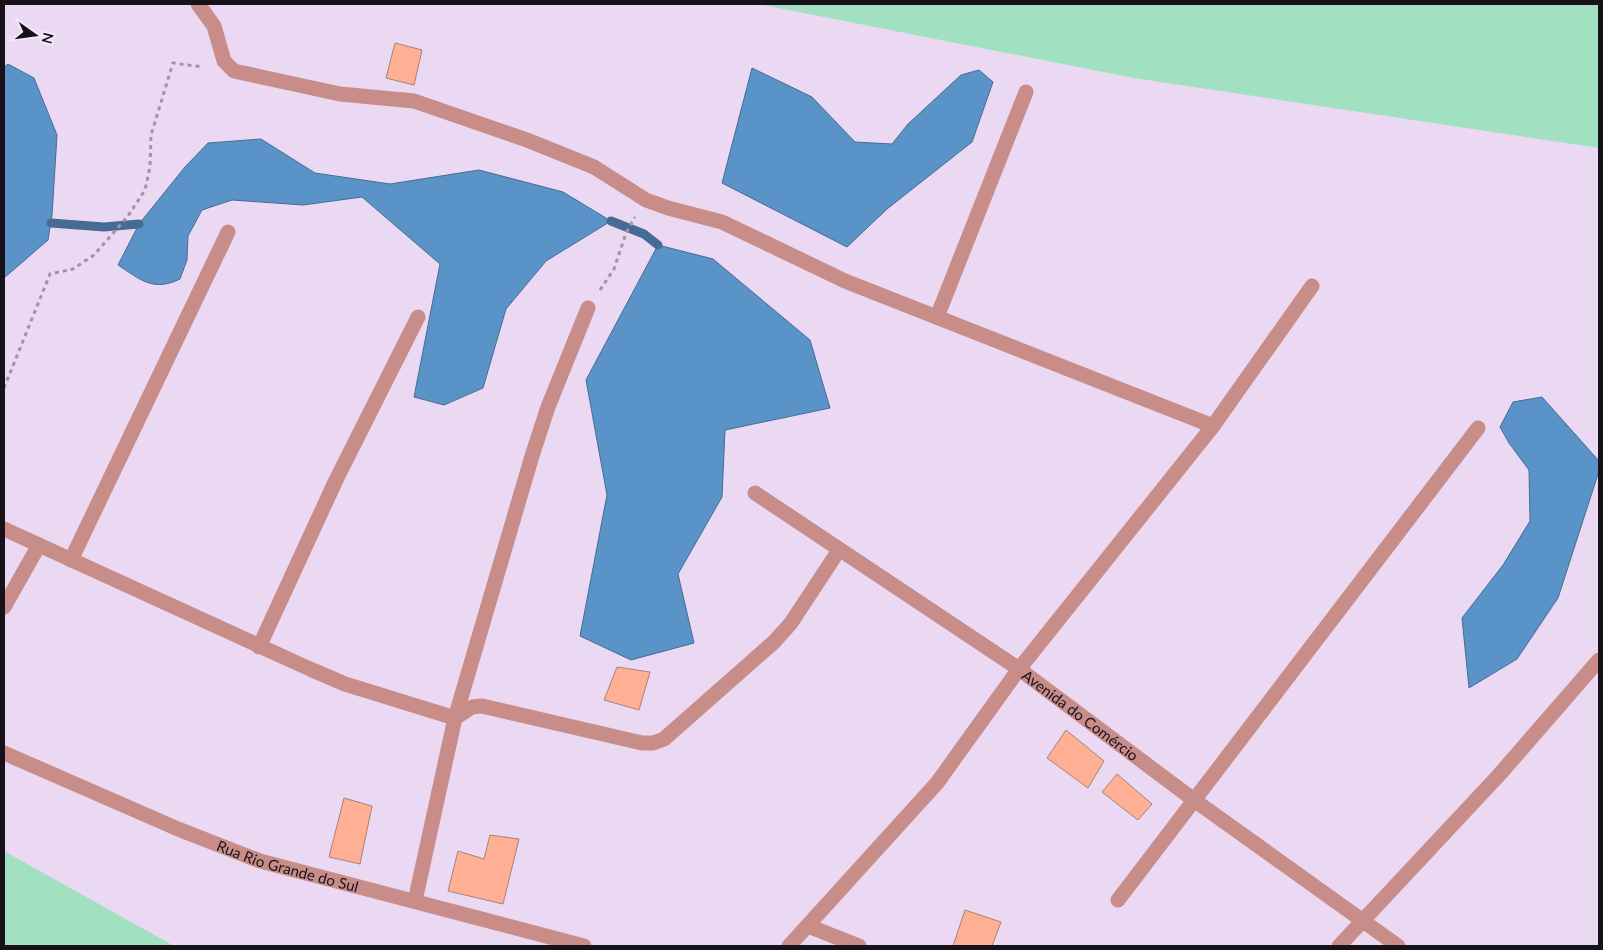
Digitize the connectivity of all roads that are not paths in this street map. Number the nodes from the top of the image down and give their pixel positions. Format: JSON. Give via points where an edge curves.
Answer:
{"nodes":[{"id":1,"x":198,"y":4,"type":"edge"},
{"id":2,"x":1026,"y":92,"type":"dead end"},
{"id":3,"x":228,"y":232,"type":"dead end"},
{"id":4,"x":1312,"y":286,"type":"dead end"},
{"id":5,"x":588,"y":308,"type":"road end"},
{"id":6,"x":418,"y":317,"type":"dead end"},
{"id":7,"x":936,"y":317,"type":"junction"},
{"id":8,"x":1213,"y":426,"type":"junction"},
{"id":9,"x":1478,"y":428,"type":"dead end"},
{"id":10,"x":755,"y":493,"type":"dead end"},
{"id":11,"x":4,"y":529,"type":"edge"},
{"id":12,"x":39,"y":545,"type":"junction"},
{"id":13,"x":839,"y":550,"type":"junction"},
{"id":14,"x":71,"y":560,"type":"junction"},
{"id":15,"x":4,"y":607,"type":"edge"},
{"id":16,"x":259,"y":646,"type":"junction"},
{"id":17,"x":1599,"y":660,"type":"edge"},
{"id":18,"x":1019,"y":669,"type":"junction"},
{"id":19,"x":455,"y":718,"type":"junction"},
{"id":20,"x":4,"y":753,"type":"edge"},
{"id":21,"x":1194,"y":800,"type":"junction"},
{"id":22,"x":1118,"y":900,"type":"dead end"},
{"id":23,"x":415,"y":901,"type":"junction"},
{"id":24,"x":1362,"y":921,"type":"junction"},
{"id":25,"x":808,"y":926,"type":"junction"},
{"id":26,"x":584,"y":946,"type":"edge"},
{"id":27,"x":788,"y":946,"type":"edge"},
{"id":28,"x":859,"y":946,"type":"edge"},
{"id":29,"x":1339,"y":946,"type":"edge"},
{"id":30,"x":1398,"y":946,"type":"edge"}],
"edges":[{"from":1,"to":7,"type":"street","via":[[214,26],[224,61],[234,71],[340,94],[414,101],[527,140],[594,167],[646,200],[722,222],[845,281]]},
{"from":2,"to":7,"type":"street"},
{"from":3,"to":14,"type":"street"},
{"from":4,"to":8,"type":"street"},
{"from":5,"to":19,"type":"street","via":[[532,456]]},
{"from":6,"to":16,"type":"street","via":[[344,462]]},
{"from":7,"to":8,"type":"street"},
{"from":8,"to":18,"type":"street"},
{"from":9,"to":21,"type":"street"},
{"from":10,"to":13,"type":"street","name":"Avenida do Comércio"},
{"from":11,"to":12,"type":"street"},
{"from":12,"to":14,"type":"street"},
{"from":12,"to":15,"type":"street"},
{"from":13,"to":18,"type":"street","name":"Avenida do Comércio"},
{"from":13,"to":19,"type":"street","via":[[791,623],[774,642],[664,739],[642,743],[482,706],[472,707]]},
{"from":14,"to":16,"type":"street"},
{"from":16,"to":19,"type":"street","via":[[345,684]]},
{"from":17,"to":24,"type":"street","via":[[1518,754]]},
{"from":18,"to":21,"type":"street","name":"Avenida do Comércio"},
{"from":18,"to":25,"type":"street","via":[[938,783]]},
{"from":19,"to":23,"type":"street"},
{"from":20,"to":23,"type":"street","name":"Rua Rio Grande do Sul","via":[[234,852]]},
{"from":21,"to":22,"type":"street"},
{"from":21,"to":24,"type":"street","name":"Avenida do Comércio"},
{"from":23,"to":26,"type":"street","name":"Rua Rio Grande do Sul"},
{"from":24,"to":29,"type":"street"},
{"from":24,"to":30,"type":"street","name":"Avenida do Comércio"},
{"from":25,"to":27,"type":"street"},
{"from":25,"to":28,"type":"street"}]}
